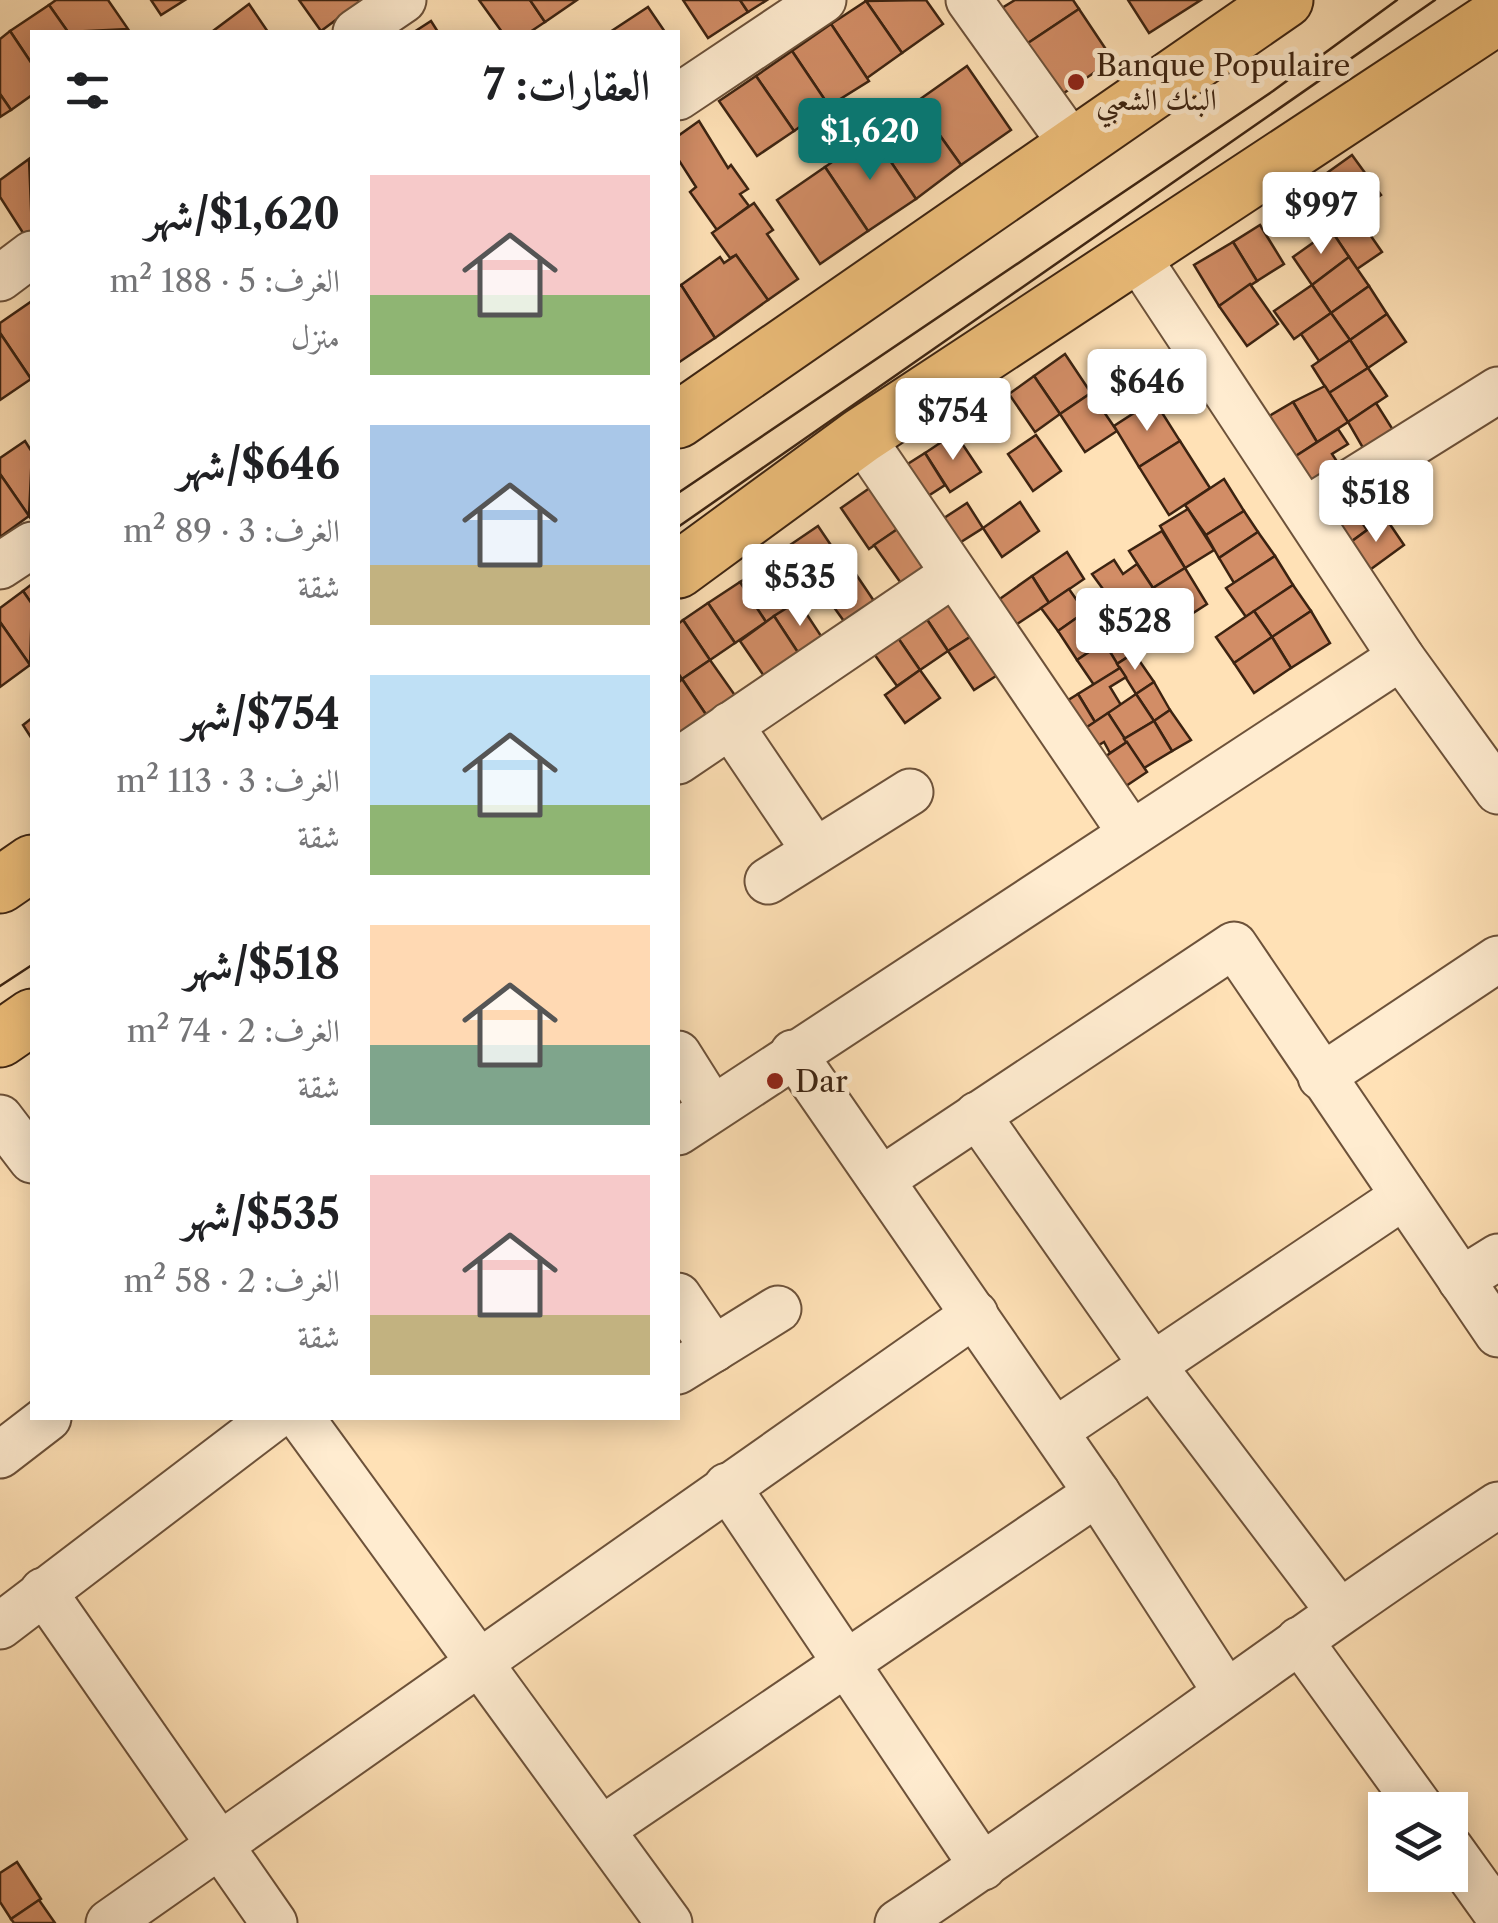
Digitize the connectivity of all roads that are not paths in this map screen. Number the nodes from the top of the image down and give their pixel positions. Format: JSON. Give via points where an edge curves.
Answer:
{"nodes":[{"id":1,"x":403,"y":0,"type":"edge"},
{"id":2,"x":822,"y":0,"type":"edge"},
{"id":3,"x":969,"y":0,"type":"edge"},
{"id":4,"x":1268,"y":5,"type":"edge"},
{"id":5,"x":1498,"y":16,"type":"edge"},
{"id":6,"x":359,"y":30,"type":"edge"},
{"id":7,"x":680,"y":97,"type":"edge"},
{"id":8,"x":1074,"y":147,"type":"junction"},
{"id":9,"x":1138,"y":258,"type":"junction"},
{"id":10,"x":1498,"y":390,"type":"edge"},
{"id":11,"x":680,"y":419,"type":"edge"},
{"id":12,"x":861,"y":436,"type":"junction"},
{"id":13,"x":1306,"y":510,"type":"junction"},
{"id":14,"x":30,"y":545,"type":"edge"},
{"id":15,"x":0,"y":566,"type":"edge"},
{"id":16,"x":680,"y":569,"type":"edge"},
{"id":17,"x":952,"y":575,"type":"junction"},
{"id":18,"x":1401,"y":657,"type":"junction"},
{"id":19,"x":730,"y":725,"type":"junction"},
{"id":20,"x":680,"y":760,"type":"edge"},
{"id":21,"x":1498,"y":791,"type":"edge"},
{"id":22,"x":910,"y":792,"type":"dead end"},
{"id":23,"x":1131,"y":833,"type":"junction"},
{"id":24,"x":814,"y":852,"type":"junction"},
{"id":25,"x":30,"y":864,"type":"edge"},
{"id":26,"x":768,"y":881,"type":"dead end"},
{"id":27,"x":0,"y":885,"type":"edge"},
{"id":28,"x":1498,"y":959,"type":"edge"},
{"id":29,"x":30,"y":1018,"type":"edge"},
{"id":30,"x":0,"y":1039,"type":"edge"},
{"id":31,"x":793,"y":1053,"type":"junction"},
{"id":32,"x":680,"y":1062,"type":"edge"},
{"id":33,"x":1321,"y":1077,"type":"junction"},
{"id":34,"x":978,"y":1115,"type":"junction"},
{"id":35,"x":0,"y":1118,"type":"edge"},
{"id":36,"x":695,"y":1120,"type":"edge"},
{"id":37,"x":30,"y":1157,"type":"edge"},
{"id":38,"x":881,"y":1180,"type":"junction"},
{"id":39,"x":1404,"y":1196,"type":"junction"},
{"id":40,"x":1480,"y":1269,"type":"edge"},
{"id":41,"x":680,"y":1303,"type":"edge"},
{"id":42,"x":778,"y":1308,"type":"dead end"},
{"id":43,"x":974,"y":1314,"type":"junction"},
{"id":44,"x":1498,"y":1334,"type":"edge"},
{"id":45,"x":696,"y":1360,"type":"edge"},
{"id":46,"x":1153,"y":1366,"type":"junction"},
{"id":47,"x":45,"y":1420,"type":"edge"},
{"id":48,"x":267,"y":1420,"type":"edge"},
{"id":49,"x":303,"y":1420,"type":"edge"},
{"id":50,"x":1055,"y":1431,"type":"junction"},
{"id":51,"x":213,"y":1436,"type":"edge"},
{"id":52,"x":0,"y":1455,"type":"edge"},
{"id":53,"x":728,"y":1486,"type":"junction"},
{"id":54,"x":1098,"y":1492,"type":"junction"},
{"id":55,"x":1498,"y":1505,"type":"edge"},
{"id":56,"x":43,"y":1591,"type":"junction"},
{"id":57,"x":1338,"y":1610,"type":"junction"},
{"id":58,"x":0,"y":1626,"type":"edge"},
{"id":59,"x":1300,"y":1640,"type":"junction"},
{"id":60,"x":477,"y":1660,"type":"junction"},
{"id":61,"x":847,"y":1662,"type":"junction"},
{"id":62,"x":1226,"y":1692,"type":"junction"},
{"id":63,"x":1409,"y":1792,"type":"edge"},
{"id":64,"x":602,"y":1829,"type":"junction"},
{"id":65,"x":220,"y":1843,"type":"junction"},
{"id":66,"x":983,"y":1867,"type":"junction"},
{"id":67,"x":1468,"y":1887,"type":"edge"},
{"id":68,"x":1480,"y":1913,"type":"edge"},
{"id":69,"x":109,"y":1923,"type":"edge"},
{"id":70,"x":274,"y":1923,"type":"edge"},
{"id":71,"x":669,"y":1923,"type":"edge"},
{"id":72,"x":898,"y":1923,"type":"edge"}],
"edges":[{"from":1,"to":6,"type":"street"},
{"from":2,"to":7,"type":"street"},
{"from":3,"to":8,"type":"street"},
{"from":4,"to":8,"type":"main road"},
{"from":5,"to":9,"type":"main road"},
{"from":8,"to":11,"type":"main road"},
{"from":9,"to":12,"type":"main road"},
{"from":9,"to":13,"type":"street"},
{"from":10,"to":13,"type":"street"},
{"from":12,"to":16,"type":"main road"},
{"from":12,"to":17,"type":"street"},
{"from":13,"to":18,"type":"street"},
{"from":14,"to":15,"type":"street"},
{"from":17,"to":19,"type":"street"},
{"from":17,"to":23,"type":"street"},
{"from":18,"to":21,"type":"street"},
{"from":18,"to":23,"type":"street"},
{"from":19,"to":20,"type":"street"},
{"from":19,"to":24,"type":"street"},
{"from":22,"to":24,"type":"street"},
{"from":23,"to":31,"type":"street"},
{"from":24,"to":26,"type":"street"},
{"from":25,"to":27,"type":"main road"},
{"from":28,"to":33,"type":"street"},
{"from":29,"to":30,"type":"main road"},
{"from":31,"to":36,"type":"street"},
{"from":31,"to":38,"type":"street"},
{"from":32,"to":36,"type":"street"},
{"from":33,"to":34,"type":"street","via":[[1234,945]]},
{"from":33,"to":39,"type":"street"},
{"from":34,"to":38,"type":"street"},
{"from":34,"to":46,"type":"street"},
{"from":35,"to":37,"type":"street"},
{"from":38,"to":43,"type":"street"},
{"from":39,"to":40,"type":"street"},
{"from":39,"to":46,"type":"street"},
{"from":40,"to":44,"type":"street"},
{"from":41,"to":45,"type":"street"},
{"from":42,"to":45,"type":"street"},
{"from":43,"to":50,"type":"street"},
{"from":43,"to":53,"type":"street"},
{"from":46,"to":50,"type":"street"},
{"from":46,"to":57,"type":"street"},
{"from":47,"to":52,"type":"street"},
{"from":48,"to":51,"type":"street"},
{"from":49,"to":60,"type":"street"},
{"from":50,"to":54,"type":"street"},
{"from":51,"to":56,"type":"street"},
{"from":53,"to":60,"type":"street"},
{"from":53,"to":61,"type":"street"},
{"from":54,"to":61,"type":"street"},
{"from":54,"to":62,"type":"street"},
{"from":55,"to":57,"type":"street"},
{"from":56,"to":58,"type":"street"},
{"from":56,"to":65,"type":"street"},
{"from":57,"to":59,"type":"street"},
{"from":59,"to":62,"type":"street"},
{"from":59,"to":63,"type":"street"},
{"from":60,"to":64,"type":"street"},
{"from":60,"to":65,"type":"street"},
{"from":61,"to":64,"type":"street"},
{"from":61,"to":66,"type":"street"},
{"from":62,"to":66,"type":"street"},
{"from":64,"to":71,"type":"street"},
{"from":65,"to":69,"type":"street"},
{"from":65,"to":70,"type":"street"},
{"from":66,"to":72,"type":"street"},
{"from":67,"to":68,"type":"street"}]}
